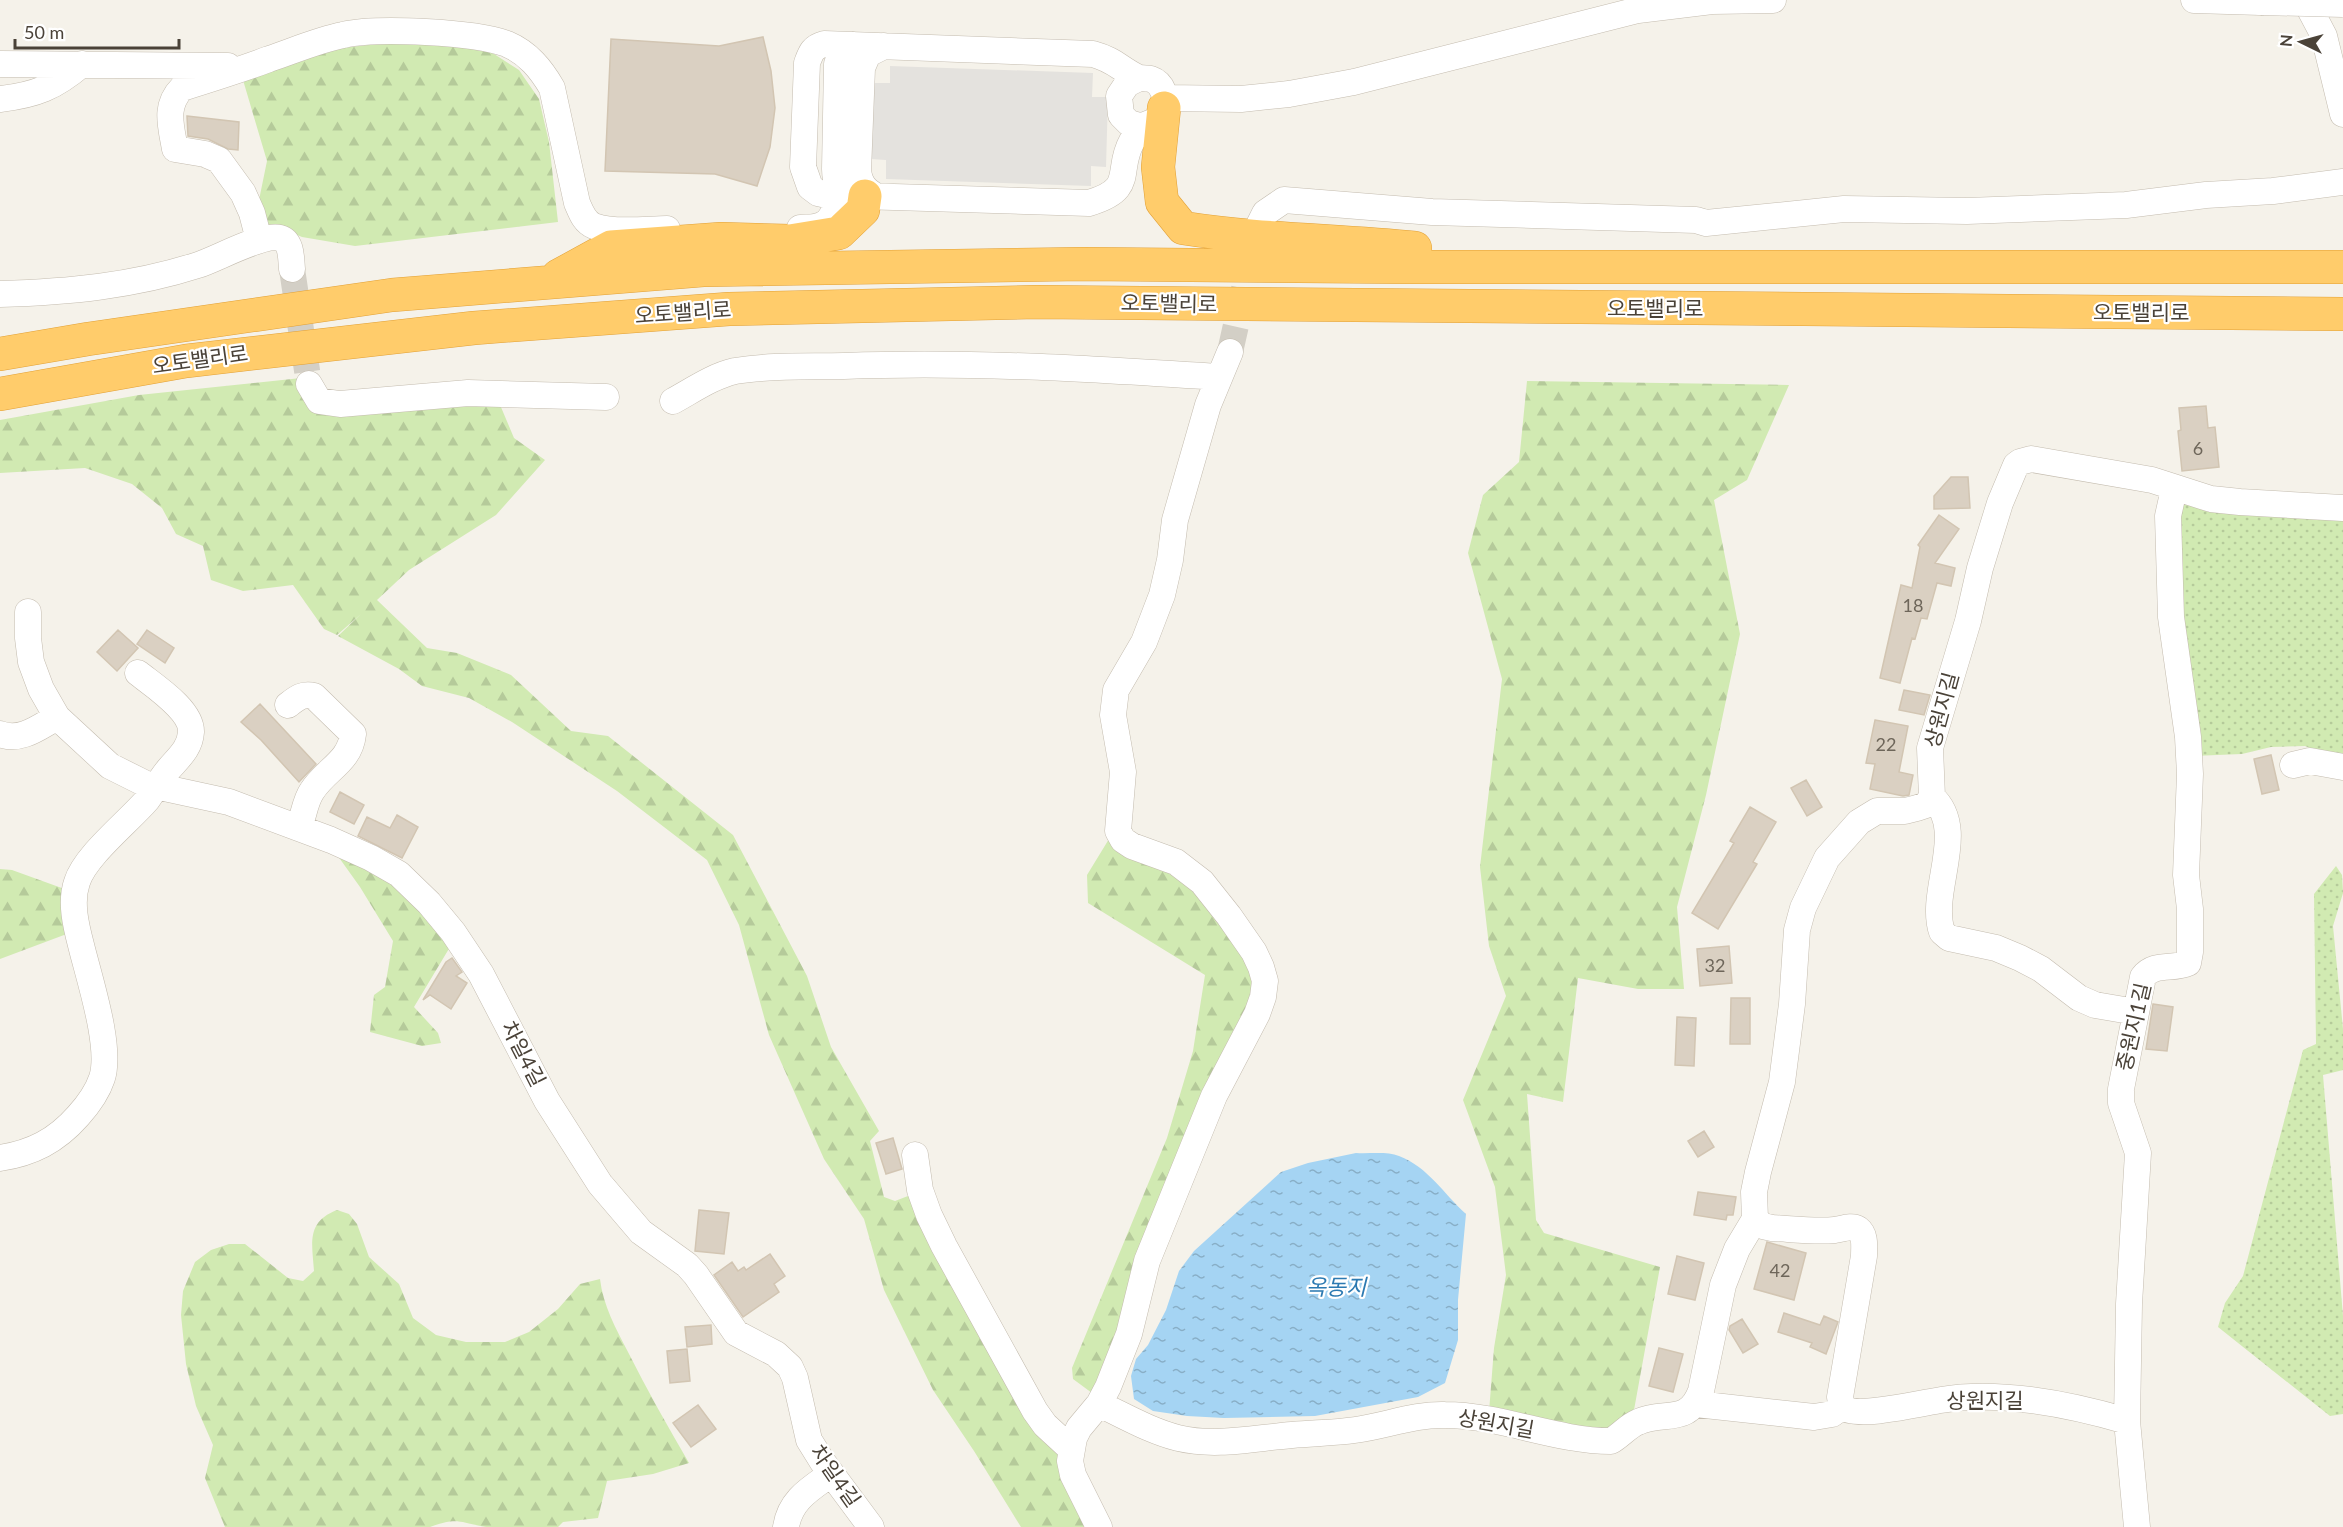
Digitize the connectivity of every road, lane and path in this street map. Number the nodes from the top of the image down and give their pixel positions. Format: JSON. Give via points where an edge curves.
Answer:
{"nodes":[{"id":1,"x":1773,"y":0,"type":"edge"},
{"id":2,"x":2194,"y":0,"type":"edge"},
{"id":3,"x":2305,"y":0,"type":"edge"},
{"id":4,"x":2343,"y":4,"type":"edge"},
{"id":5,"x":2333,"y":35,"type":"edge"},
{"id":6,"x":884,"y":46,"type":"junction"},
{"id":7,"x":0,"y":64,"type":"edge"},
{"id":8,"x":82,"y":64,"type":"junction"},
{"id":9,"x":250,"y":66,"type":"junction"},
{"id":10,"x":1138,"y":78,"type":"junction"},
{"id":11,"x":0,"y":99,"type":"edge"},
{"id":12,"x":1158,"y":111,"type":"junction"},
{"id":13,"x":2343,"y":114,"type":"edge"},
{"id":14,"x":2343,"y":182,"type":"edge"},
{"id":15,"x":857,"y":196,"type":"junction"},
{"id":16,"x":1257,"y":229,"type":"tunnel mouth"},
{"id":17,"x":259,"y":240,"type":"junction"},
{"id":18,"x":1617,"y":267,"type":"junction"},
{"id":19,"x":2343,"y":267,"type":"edge"},
{"id":20,"x":292,"y":269,"type":"tunnel mouth"},
{"id":21,"x":542,"y":283,"type":"junction"},
{"id":22,"x":0,"y":294,"type":"edge"},
{"id":23,"x":2343,"y":314,"type":"edge"},
{"id":24,"x":1230,"y":352,"type":"tunnel mouth"},
{"id":25,"x":0,"y":354,"type":"edge"},
{"id":26,"x":1218,"y":377,"type":"junction"},
{"id":27,"x":309,"y":384,"type":"tunnel mouth"},
{"id":28,"x":0,"y":394,"type":"edge"},
{"id":29,"x":606,"y":397,"type":"dead end"},
{"id":30,"x":674,"y":401,"type":"dead end"},
{"id":31,"x":2174,"y":489,"type":"junction"},
{"id":32,"x":2343,"y":508,"type":"edge"},
{"id":33,"x":28,"y":612,"type":"dead end"},
{"id":34,"x":138,"y":673,"type":"dead end"},
{"id":35,"x":288,"y":705,"type":"dead end"},
{"id":36,"x":57,"y":717,"type":"junction"},
{"id":37,"x":0,"y":734,"type":"edge"},
{"id":38,"x":2293,"y":765,"type":"dead end"},
{"id":39,"x":2343,"y":767,"type":"edge"},
{"id":40,"x":157,"y":786,"type":"junction"},
{"id":41,"x":1932,"y":797,"type":"junction"},
{"id":42,"x":299,"y":827,"type":"junction"},
{"id":43,"x":2136,"y":1012,"type":"junction"},
{"id":44,"x":915,"y":1155,"type":"dead end"},
{"id":45,"x":0,"y":1158,"type":"edge"},
{"id":46,"x":1755,"y":1220,"type":"junction"},
{"id":47,"x":1099,"y":1404,"type":"junction"},
{"id":48,"x":1696,"y":1404,"type":"junction"},
{"id":49,"x":1842,"y":1407,"type":"junction"},
{"id":50,"x":2127,"y":1421,"type":"junction"},
{"id":51,"x":1071,"y":1449,"type":"junction"},
{"id":52,"x":831,"y":1474,"type":"junction"},
{"id":53,"x":786,"y":1527,"type":"edge"},
{"id":54,"x":871,"y":1527,"type":"edge"},
{"id":55,"x":1099,"y":1527,"type":"edge"},
{"id":56,"x":2137,"y":1527,"type":"edge"}],
"edges":[{"from":1,"to":12,"type":"street","via":[[1712,1],[1638,10],[1354,82]]},
{"from":2,"to":4,"type":"street","bridge":true},
{"from":3,"to":5,"type":"street"},
{"from":5,"to":13,"type":"street"},
{"from":6,"to":10,"type":"street","via":[[1093,54],[1116,62]]},
{"from":6,"to":15,"type":"street","via":[[868,54],[862,68],[858,171],[860,182],[869,192]]},
{"from":6,"to":15,"type":"street","via":[[824,44],[816,46],[807,63],[803,167],[810,187],[818,193]]},
{"from":7,"to":8,"type":"street"},
{"from":8,"to":9,"type":"street"},
{"from":8,"to":11,"type":"street","via":[[42,91]]},
{"from":9,"to":15,"type":"street","via":[[335,37],[374,30],[507,44],[527,56],[552,88],[577,203],[584,219],[608,229],[814,228],[829,222],[834,213]]},
{"from":9,"to":17,"type":"street","via":[[182,88],[170,106],[170,119],[175,149],[219,160],[243,193]]},
{"from":10,"to":12,"type":"street","via":[[1152,79],[1160,85]]},
{"from":10,"to":12,"type":"street","via":[[1127,84],[1119,96],[1121,115],[1129,123]]},
{"from":12,"to":15,"type":"street","via":[[1129,149],[1123,181],[1101,200],[1089,203]]},
{"from":12,"to":18,"type":"highway","via":[[1162,202],[1183,228],[1226,235],[1352,242]]},
{"from":14,"to":16,"type":"street","via":[[2126,205],[1967,211],[1844,209],[1706,223],[1432,212],[1284,200],[1265,213]]},
{"from":15,"to":21,"type":"highway","via":[[863,210],[839,233],[790,241],[721,239],[611,247]]},
{"from":17,"to":20,"type":"street","via":[[282,238],[290,249]]},
{"from":17,"to":22,"type":"street","via":[[217,259],[133,283]]},
{"from":18,"to":19,"type":"highway","name":"오토밸리로"},
{"from":18,"to":21,"type":"highway","name":"오토밸리로","via":[[1072,264],[703,270]]},
{"from":21,"to":25,"type":"highway","name":"오토밸리로","via":[[392,295]]},
{"from":23,"to":28,"type":"highway","name":"오토밸리로","via":[[1037,302],[729,309],[474,328],[186,360]]},
{"from":24,"to":26,"type":"street"},
{"from":26,"to":30,"type":"street","via":[[961,363],[772,369],[734,372]]},
{"from":26,"to":47,"type":"street","via":[[1175,520],[1162,595],[1144,642],[1116,690],[1113,715],[1123,772],[1118,831],[1132,846],[1176,862],[1202,882],[1254,952],[1265,981],[1257,1014],[1214,1096],[1173,1194],[1147,1261],[1129,1334]]},
{"from":27,"to":29,"type":"street","via":[[319,401],[340,404],[468,393]]},
{"from":31,"to":32,"type":"street","name":"상원지길","via":[[2211,499]]},
{"from":31,"to":41,"type":"street","name":"상원지길","via":[[2152,480],[2031,459],[2016,465],[2000,503],[1930,748]]},
{"from":31,"to":43,"type":"street","name":"중원지1길","via":[[2168,516],[2168,561],[2171,617],[2189,756],[2186,875],[2190,952],[2187,963],[2147,971]]},
{"from":33,"to":36,"type":"street","name":"차일4길","via":[[31,662]]},
{"from":34,"to":40,"type":"street","via":[[180,708],[191,727],[187,748]]},
{"from":35,"to":42,"type":"street","via":[[299,696],[314,696],[353,734],[344,758],[310,794]]},
{"from":36,"to":37,"type":"street","via":[[20,736]]},
{"from":36,"to":40,"type":"street","name":"차일4길","via":[[110,766],[135,780]]},
{"from":38,"to":39,"type":"street","via":[[2310,760]]},
{"from":40,"to":42,"type":"street","name":"차일4길","via":[[229,802]]},
{"from":40,"to":45,"type":"street","via":[[92,859],[77,882],[74,896],[76,928],[105,1060],[103,1077],[91,1101],[56,1138],[26,1153]]},
{"from":41,"to":43,"type":"street","via":[[1942,809],[1948,828],[1939,916],[1942,932],[1949,938],[1996,948],[2020,958],[2094,1005]]},
{"from":41,"to":46,"type":"street","via":[[1917,808],[1867,815],[1827,858],[1803,908],[1797,930],[1782,1082],[1754,1192]]},
{"from":42,"to":52,"type":"street","name":"차일4길","via":[[399,874],[453,932],[481,974],[547,1101],[600,1184],[640,1232],[692,1270],[736,1333],[776,1354],[790,1368],[809,1440]]},
{"from":43,"to":50,"type":"street","name":"중원지1길","via":[[2121,1089],[2121,1103],[2138,1154]]},
{"from":44,"to":51,"type":"street","via":[[920,1190],[944,1246],[1035,1411]]},
{"from":46,"to":48,"type":"street","via":[[1737,1249],[1723,1285]]},
{"from":46,"to":49,"type":"street","via":[[1772,1228],[1851,1227],[1861,1232],[1864,1256],[1840,1397]]},
{"from":47,"to":48,"type":"street","name":"상원지길","via":[[1160,1433],[1225,1442],[1352,1431],[1441,1414],[1570,1438],[1611,1441],[1636,1423],[1681,1414]]},
{"from":47,"to":51,"type":"street","via":[[1079,1428]]},
{"from":48,"to":49,"type":"street","via":[[1814,1418]]},
{"from":49,"to":50,"type":"street","name":"상원지길","via":[[1851,1412],[1864,1411],[1963,1397],[2092,1410]]},
{"from":50,"to":56,"type":"street","name":"중원지1길"},
{"from":51,"to":55,"type":"street","via":[[1072,1475]]},
{"from":52,"to":53,"type":"street","via":[[794,1503]]},
{"from":52,"to":54,"type":"street","name":"차일4길"}]}
